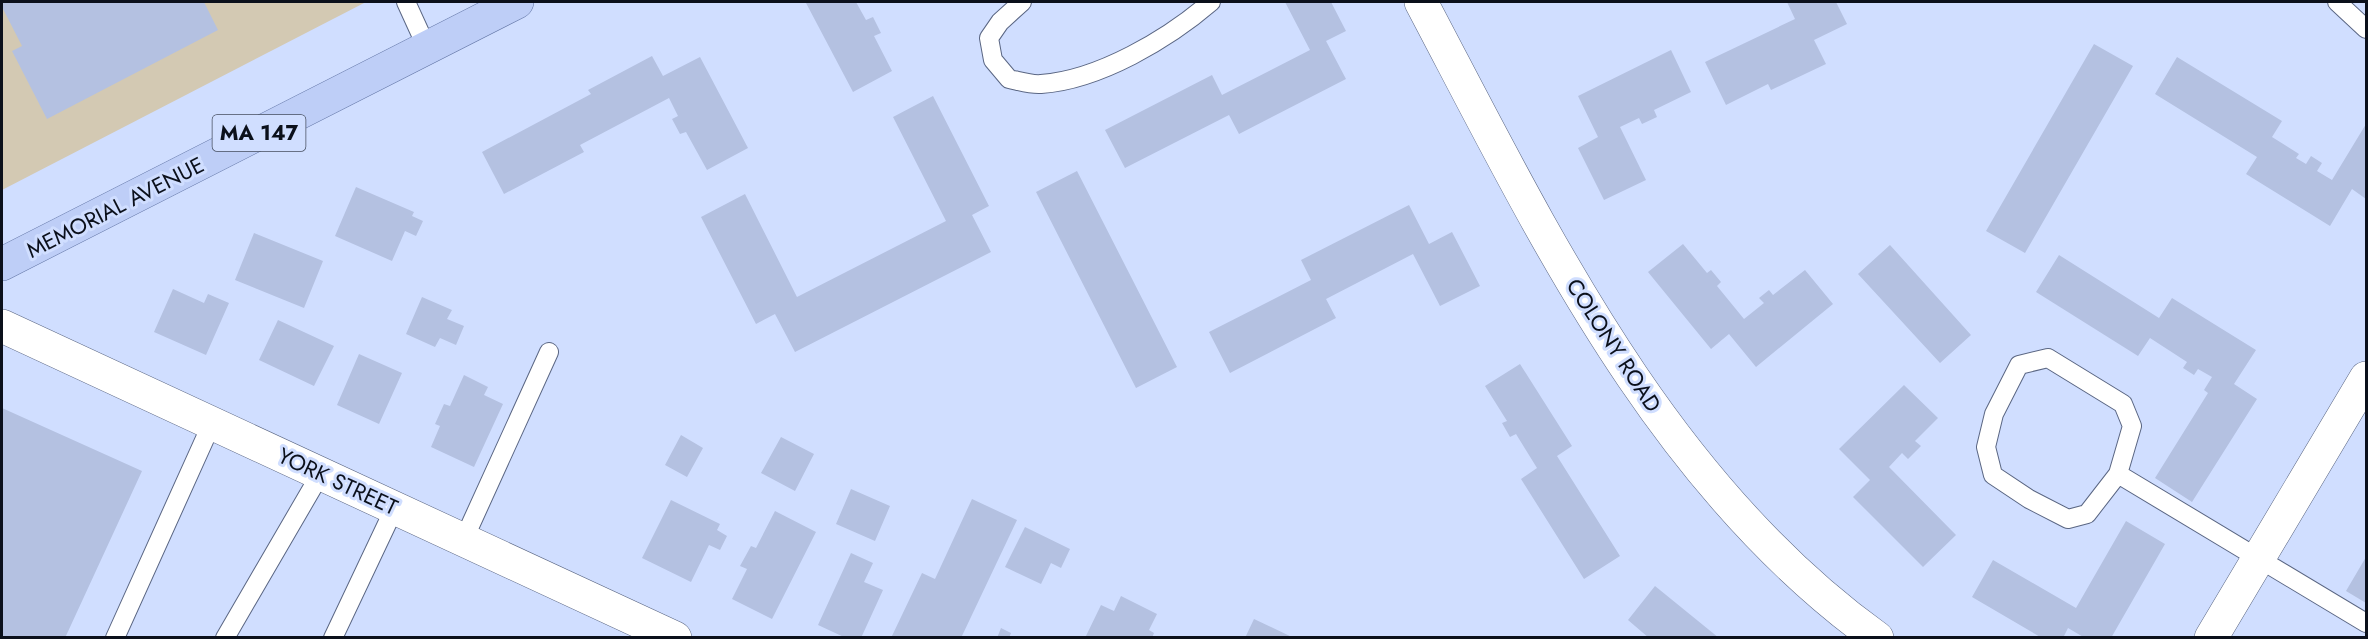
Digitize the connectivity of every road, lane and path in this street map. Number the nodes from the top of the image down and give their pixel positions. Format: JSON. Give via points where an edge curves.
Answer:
{"nodes":[{"id":1,"x":406,"y":2,"type":"edge"},
{"id":2,"x":517,"y":2,"type":"edge"},
{"id":3,"x":1022,"y":2,"type":"edge"},
{"id":4,"x":1211,"y":2,"type":"edge"},
{"id":5,"x":1421,"y":2,"type":"edge"},
{"id":6,"x":2337,"y":2,"type":"edge"},
{"id":7,"x":2367,"y":29,"type":"edge"},
{"id":8,"x":427,"y":48,"type":"junction"},
{"id":9,"x":2,"y":264,"type":"edge"},
{"id":10,"x":2,"y":326,"type":"edge"},
{"id":11,"x":549,"y":352,"type":"dead end"},
{"id":12,"x":2367,"y":378,"type":"edge"},
{"id":13,"x":212,"y":423,"type":"junction"},
{"id":14,"x":321,"y":473,"type":"junction"},
{"id":15,"x":2118,"y":474,"type":"junction"},
{"id":16,"x":395,"y":507,"type":"junction"},
{"id":17,"x":464,"y":539,"type":"junction"},
{"id":18,"x":2259,"y":558,"type":"junction"},
{"id":19,"x":2367,"y":623,"type":"edge"},
{"id":20,"x":115,"y":638,"type":"edge"},
{"id":21,"x":225,"y":638,"type":"edge"},
{"id":22,"x":333,"y":638,"type":"edge"},
{"id":23,"x":675,"y":638,"type":"edge"},
{"id":24,"x":1877,"y":638,"type":"edge"},
{"id":25,"x":2211,"y":638,"type":"edge"}],
"edges":[{"from":1,"to":8,"type":"lane"},
{"from":2,"to":8,"type":"main road","name":"MEMORIAL AVENUE","number":"MA 147"},
{"from":3,"to":4,"type":"lane","via":[[989,38],[993,60],[1009,80],[1040,84],[1088,75],[1151,44]]},
{"from":5,"to":24,"type":"street","name":"COLONY ROAD","via":[[1568,275],[1632,375],[1716,487],[1767,543]]},
{"from":6,"to":7,"type":"lane"},
{"from":8,"to":9,"type":"main road","name":"MEMORIAL AVENUE","number":"MA 147"},
{"from":10,"to":13,"type":"street","name":"YORK STREET"},
{"from":11,"to":17,"type":"lane"},
{"from":12,"to":18,"type":"street"},
{"from":13,"to":14,"type":"street","name":"YORK STREET"},
{"from":13,"to":20,"type":"lane"},
{"from":14,"to":16,"type":"street","name":"YORK STREET"},
{"from":14,"to":21,"type":"lane"},
{"from":15,"to":15,"type":"lane","via":[[2087,514],[2068,519],[1994,475],[1986,447],[1994,414],[2019,365],[2048,358],[2123,404],[2132,426]]},
{"from":15,"to":18,"type":"lane"},
{"from":16,"to":17,"type":"street","name":"YORK STREET"},
{"from":16,"to":22,"type":"lane"},
{"from":17,"to":23,"type":"street","name":"YORK STREET"},
{"from":18,"to":19,"type":"lane"},
{"from":18,"to":25,"type":"street"}]}
